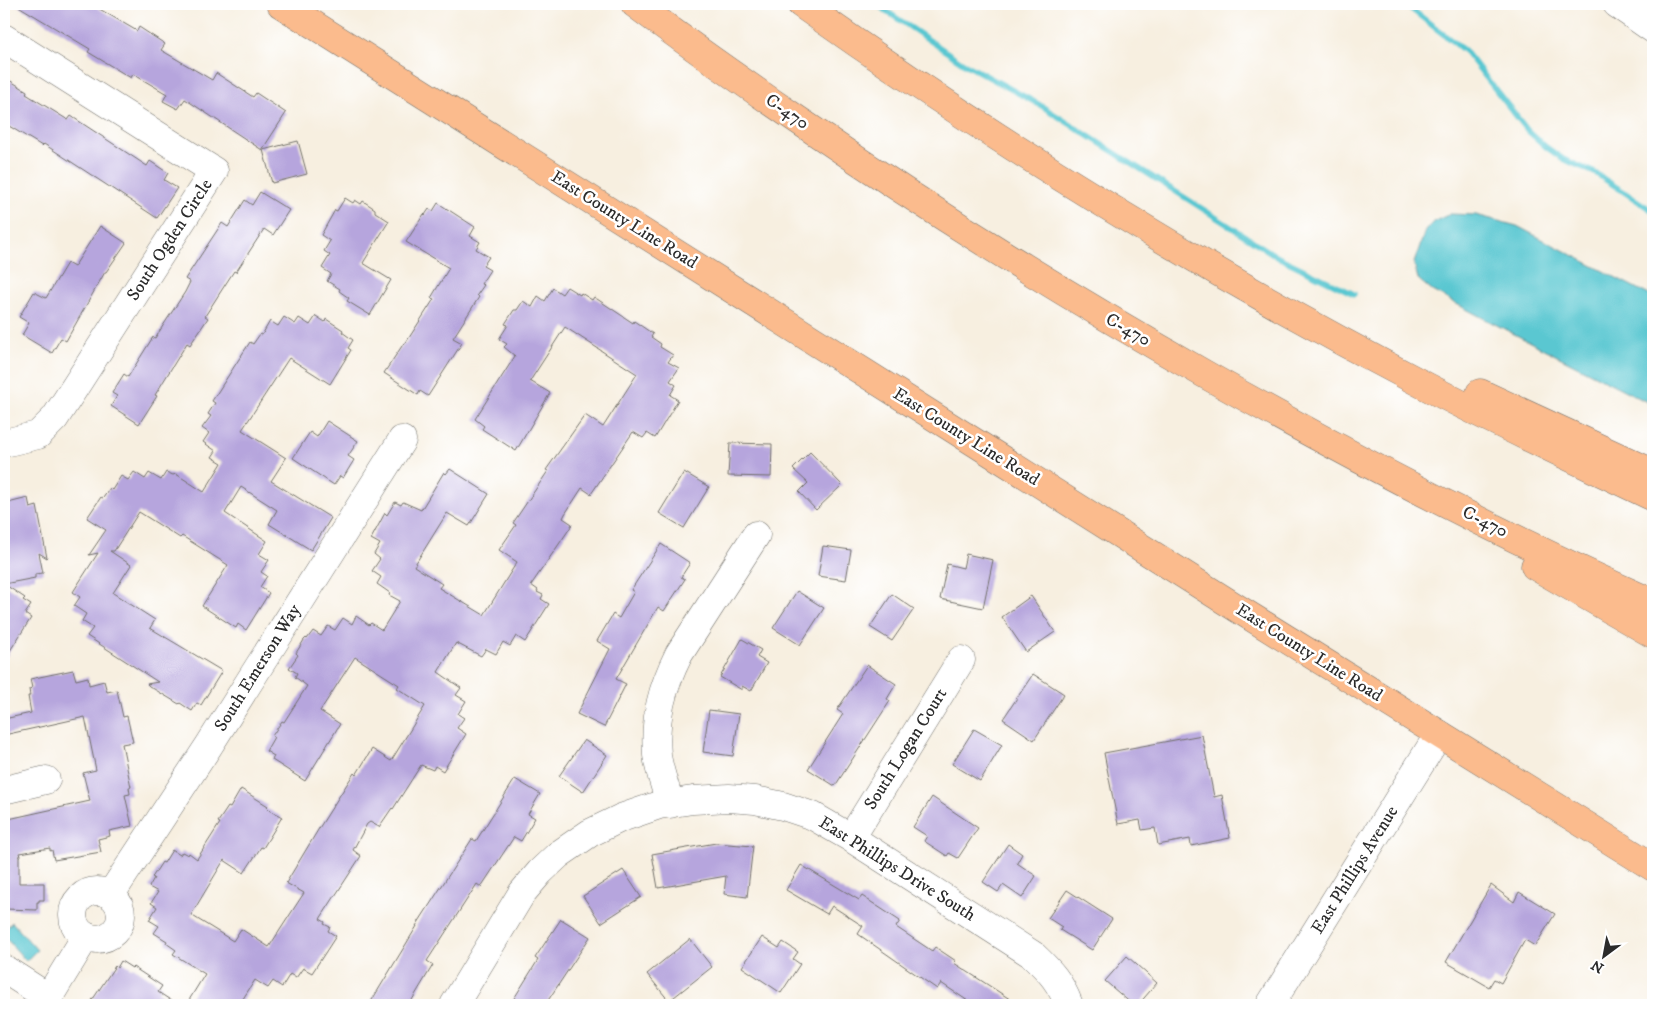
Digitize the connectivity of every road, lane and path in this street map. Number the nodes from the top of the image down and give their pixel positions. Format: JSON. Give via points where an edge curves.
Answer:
{"nodes":[{"id":1,"x":281,"y":4,"type":"edge"},
{"id":2,"x":635,"y":4,"type":"edge"},
{"id":3,"x":801,"y":4,"type":"edge"},
{"id":4,"x":1617,"y":4,"type":"edge"},
{"id":5,"x":1653,"y":29,"type":"edge"},
{"id":6,"x":4,"y":38,"type":"edge"},
{"id":7,"x":1288,"y":310,"type":"junction"},
{"id":8,"x":402,"y":440,"type":"dead end"},
{"id":9,"x":4,"y":443,"type":"edge"},
{"id":10,"x":1370,"y":464,"type":"junction"},
{"id":11,"x":1653,"y":473,"type":"edge"},
{"id":12,"x":1653,"y":497,"type":"edge"},
{"id":13,"x":756,"y":535,"type":"dead end"},
{"id":14,"x":1653,"y":603,"type":"edge"},
{"id":15,"x":1653,"y":634,"type":"edge"},
{"id":16,"x":962,"y":660,"type":"dead end"},
{"id":17,"x":1439,"y":734,"type":"junction"},
{"id":18,"x":46,"y":780,"type":"dead end"},
{"id":19,"x":4,"y":790,"type":"edge"},
{"id":20,"x":670,"y":804,"type":"junction"},
{"id":21,"x":851,"y":838,"type":"junction"},
{"id":22,"x":1653,"y":867,"type":"edge"},
{"id":23,"x":4,"y":969,"type":"edge"},
{"id":24,"x":47,"y":1002,"type":"edge"},
{"id":25,"x":454,"y":1005,"type":"edge"},
{"id":26,"x":1069,"y":1005,"type":"edge"},
{"id":27,"x":1270,"y":1005,"type":"edge"}],
"edges":[{"from":1,"to":17,"type":"main road","name":"East County Line Road"},
{"from":2,"to":10,"type":"main road","name":"C-470","via":[[836,146],[1024,268],[1168,353]]},
{"from":3,"to":7,"type":"main road","via":[[1030,158]]},
{"from":4,"to":5,"type":"street"},
{"from":6,"to":9,"type":"street","name":"South Ogden Circle","via":[[214,171],[55,418],[38,435]]},
{"from":7,"to":11,"type":"main road","via":[[1343,322],[1480,393]]},
{"from":7,"to":12,"type":"main road","via":[[1456,402]]},
{"from":8,"to":24,"type":"street","name":"South Emerson Way","via":[[111,894],[98,890],[85,893],[76,902],[73,915],[76,927],[86,936]]},
{"from":10,"to":14,"type":"main road","name":"C-470"},
{"from":10,"to":15,"type":"main road","via":[[1384,484],[1472,530]]},
{"from":13,"to":20,"type":"street","via":[[679,654],[662,694],[657,716],[657,756]]},
{"from":16,"to":21,"type":"street","name":"South Logan Court"},
{"from":17,"to":22,"type":"main road","name":"East County Line Road"},
{"from":17,"to":27,"type":"street","name":"East Phillips Avenue"},
{"from":18,"to":19,"type":"street"},
{"from":20,"to":21,"type":"street","name":"East Phillips Drive South","via":[[728,798],[755,800],[813,816]]},
{"from":20,"to":25,"type":"street","name":"East Phillips Drive South","via":[[620,818],[590,833],[540,872],[522,893]]},
{"from":21,"to":26,"type":"street","name":"East Phillips Drive South","via":[[1033,955],[1052,973]]},
{"from":23,"to":24,"type":"street"}]}
